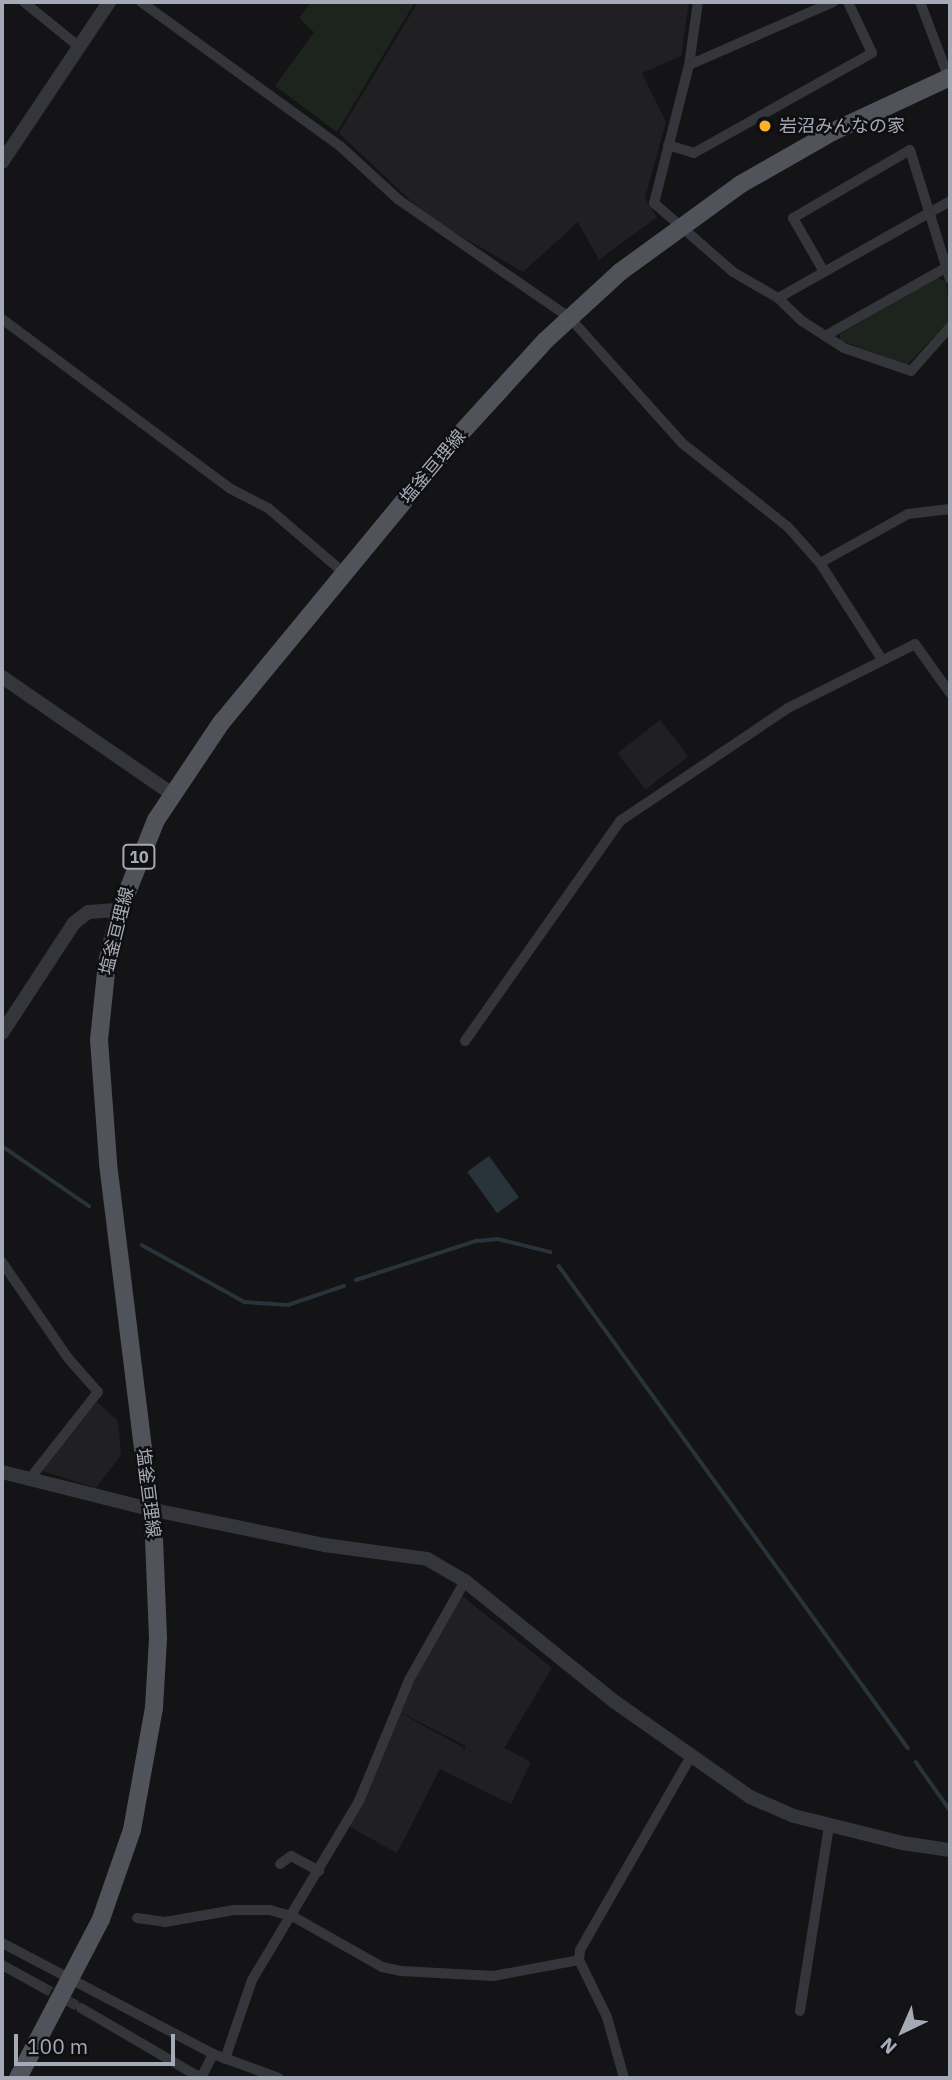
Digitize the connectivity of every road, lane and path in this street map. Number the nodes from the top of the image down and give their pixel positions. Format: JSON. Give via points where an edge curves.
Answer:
{"nodes":[{"id":1,"x":24,"y":2,"type":"edge"},
{"id":2,"x":108,"y":2,"type":"edge"},
{"id":3,"x":141,"y":2,"type":"edge"},
{"id":4,"x":698,"y":2,"type":"edge"},
{"id":5,"x":833,"y":2,"type":"edge"},
{"id":6,"x":848,"y":2,"type":"edge"},
{"id":7,"x":920,"y":2,"type":"edge"},
{"id":8,"x":78,"y":46,"type":"junction"},
{"id":9,"x":689,"y":65,"type":"junction"},
{"id":10,"x":950,"y":79,"type":"edge"},
{"id":11,"x":668,"y":145,"type":"junction"},
{"id":12,"x":2,"y":162,"type":"edge"},
{"id":13,"x":950,"y":201,"type":"edge"},
{"id":14,"x":931,"y":211,"type":"junction"},
{"id":15,"x":678,"y":226,"type":"junction"},
{"id":16,"x":947,"y":267,"type":"junction"},
{"id":17,"x":823,"y":270,"type":"junction"},
{"id":18,"x":950,"y":279,"type":"edge"},
{"id":19,"x":778,"y":298,"type":"junction"},
{"id":20,"x":570,"y":318,"type":"junction"},
{"id":21,"x":2,"y":319,"type":"edge"},
{"id":22,"x":950,"y":327,"type":"edge"},
{"id":23,"x":825,"y":336,"type":"junction"},
{"id":24,"x":950,"y":509,"type":"edge"},
{"id":25,"x":820,"y":563,"type":"junction"},
{"id":26,"x":344,"y":573,"type":"junction"},
{"id":27,"x":880,"y":658,"type":"junction"},
{"id":28,"x":2,"y":677,"type":"edge"},
{"id":29,"x":950,"y":693,"type":"edge"},
{"id":30,"x":171,"y":793,"type":"junction"},
{"id":31,"x":120,"y":910,"type":"junction"},
{"id":32,"x":4,"y":1025,"type":"edge"},
{"id":33,"x":465,"y":1041,"type":"dead end"},
{"id":34,"x":2,"y":1262,"type":"edge"},
{"id":35,"x":2,"y":1472,"type":"edge"},
{"id":36,"x":28,"y":1481,"type":"junction"},
{"id":37,"x":149,"y":1509,"type":"junction"},
{"id":38,"x":465,"y":1581,"type":"junction"},
{"id":39,"x":691,"y":1756,"type":"junction"},
{"id":40,"x":829,"y":1825,"type":"junction"},
{"id":41,"x":950,"y":1850,"type":"edge"},
{"id":42,"x":280,"y":1864,"type":"dead end"},
{"id":43,"x":319,"y":1871,"type":"junction"},
{"id":44,"x":293,"y":1917,"type":"junction"},
{"id":45,"x":138,"y":1918,"type":"dead end"},
{"id":46,"x":2,"y":1943,"type":"edge"},
{"id":47,"x":579,"y":1961,"type":"junction"},
{"id":48,"x":2,"y":1965,"type":"edge"},
{"id":49,"x":71,"y":1980,"type":"junction"},
{"id":50,"x":42,"y":1987,"type":"tunnel mouth"},
{"id":51,"x":81,"y":2008,"type":"tunnel mouth"},
{"id":52,"x":800,"y":2011,"type":"dead end"},
{"id":53,"x":213,"y":2054,"type":"junction"},
{"id":54,"x":225,"y":2059,"type":"junction"},
{"id":55,"x":18,"y":2078,"type":"edge"},
{"id":56,"x":279,"y":2078,"type":"edge"},
{"id":57,"x":624,"y":2078,"type":"edge"}],
"edges":[{"from":1,"to":8,"type":"street"},
{"from":2,"to":8,"type":"street"},
{"from":3,"to":20,"type":"street","via":[[340,146],[409,208]]},
{"from":4,"to":9,"type":"street"},
{"from":5,"to":9,"type":"street"},
{"from":6,"to":11,"type":"street","via":[[872,53],[694,153]]},
{"from":7,"to":10,"type":"street"},
{"from":8,"to":12,"type":"street"},
{"from":9,"to":11,"type":"street"},
{"from":10,"to":15,"type":"main road","name":"塩釜亘理線","number":"10","via":[[832,132]]},
{"from":11,"to":15,"type":"street","via":[[654,203]]},
{"from":13,"to":14,"type":"street"},
{"from":14,"to":16,"type":"street"},
{"from":14,"to":17,"type":"street"},
{"from":14,"to":17,"type":"street","via":[[910,150],[793,218]]},
{"from":15,"to":19,"type":"street","via":[[733,272]]},
{"from":15,"to":20,"type":"main road","name":"塩釜亘理線","number":"10"},
{"from":16,"to":18,"type":"street"},
{"from":16,"to":23,"type":"street"},
{"from":17,"to":19,"type":"street"},
{"from":19,"to":23,"type":"street"},
{"from":20,"to":25,"type":"street","via":[[682,443],[766,507]]},
{"from":20,"to":26,"type":"main road","name":"塩釜亘理線","number":"10","via":[[450,445]]},
{"from":21,"to":26,"type":"street","via":[[231,489],[268,508]]},
{"from":22,"to":23,"type":"street","via":[[911,371],[844,348]]},
{"from":24,"to":25,"type":"street","via":[[908,514]]},
{"from":25,"to":27,"type":"street"},
{"from":26,"to":30,"type":"main road","name":"塩釜亘理線","number":"10","via":[[221,723]]},
{"from":27,"to":29,"type":"street","via":[[915,644]]},
{"from":27,"to":33,"type":"street","via":[[788,708],[620,821]]},
{"from":28,"to":30,"type":"street"},
{"from":30,"to":31,"type":"main road","name":"塩釜亘理線","number":"10","via":[[139,857]]},
{"from":31,"to":32,"type":"street","via":[[88,912],[74,923]]},
{"from":31,"to":37,"type":"main road","name":"塩釜亘理線","number":"10","via":[[101,1009],[100,1070]]},
{"from":34,"to":36,"type":"street","via":[[68,1358],[98,1392]]},
{"from":35,"to":36,"type":"street"},
{"from":36,"to":37,"type":"street"},
{"from":37,"to":38,"type":"street","via":[[324,1545],[415,1555]]},
{"from":37,"to":49,"type":"main road","name":"塩釜亘理線","number":"10","via":[[158,1638],[145,1769],[118,1868]]},
{"from":38,"to":39,"type":"street"},
{"from":38,"to":43,"type":"street","via":[[409,1680],[359,1801]]},
{"from":39,"to":40,"type":"street","via":[[769,1807]]},
{"from":39,"to":47,"type":"street","via":[[597,1916]]},
{"from":40,"to":41,"type":"street"},
{"from":40,"to":52,"type":"street"},
{"from":42,"to":43,"type":"street","via":[[291,1856]]},
{"from":43,"to":44,"type":"street"},
{"from":44,"to":45,"type":"street","via":[[270,1910],[243,1910],[165,1922]]},
{"from":44,"to":47,"type":"street","via":[[382,1967],[401,1971],[494,1976]]},
{"from":44,"to":54,"type":"street","via":[[252,1980]]},
{"from":46,"to":49,"type":"street"},
{"from":47,"to":57,"type":"street","via":[[607,2017]]},
{"from":48,"to":50,"type":"street"},
{"from":49,"to":53,"type":"street"},
{"from":49,"to":55,"type":"main road","name":"塩釜亘理線","number":"10"},
{"from":51,"to":53,"type":"street","via":[[201,2078]]},
{"from":53,"to":54,"type":"street"},
{"from":54,"to":56,"type":"street"}]}
